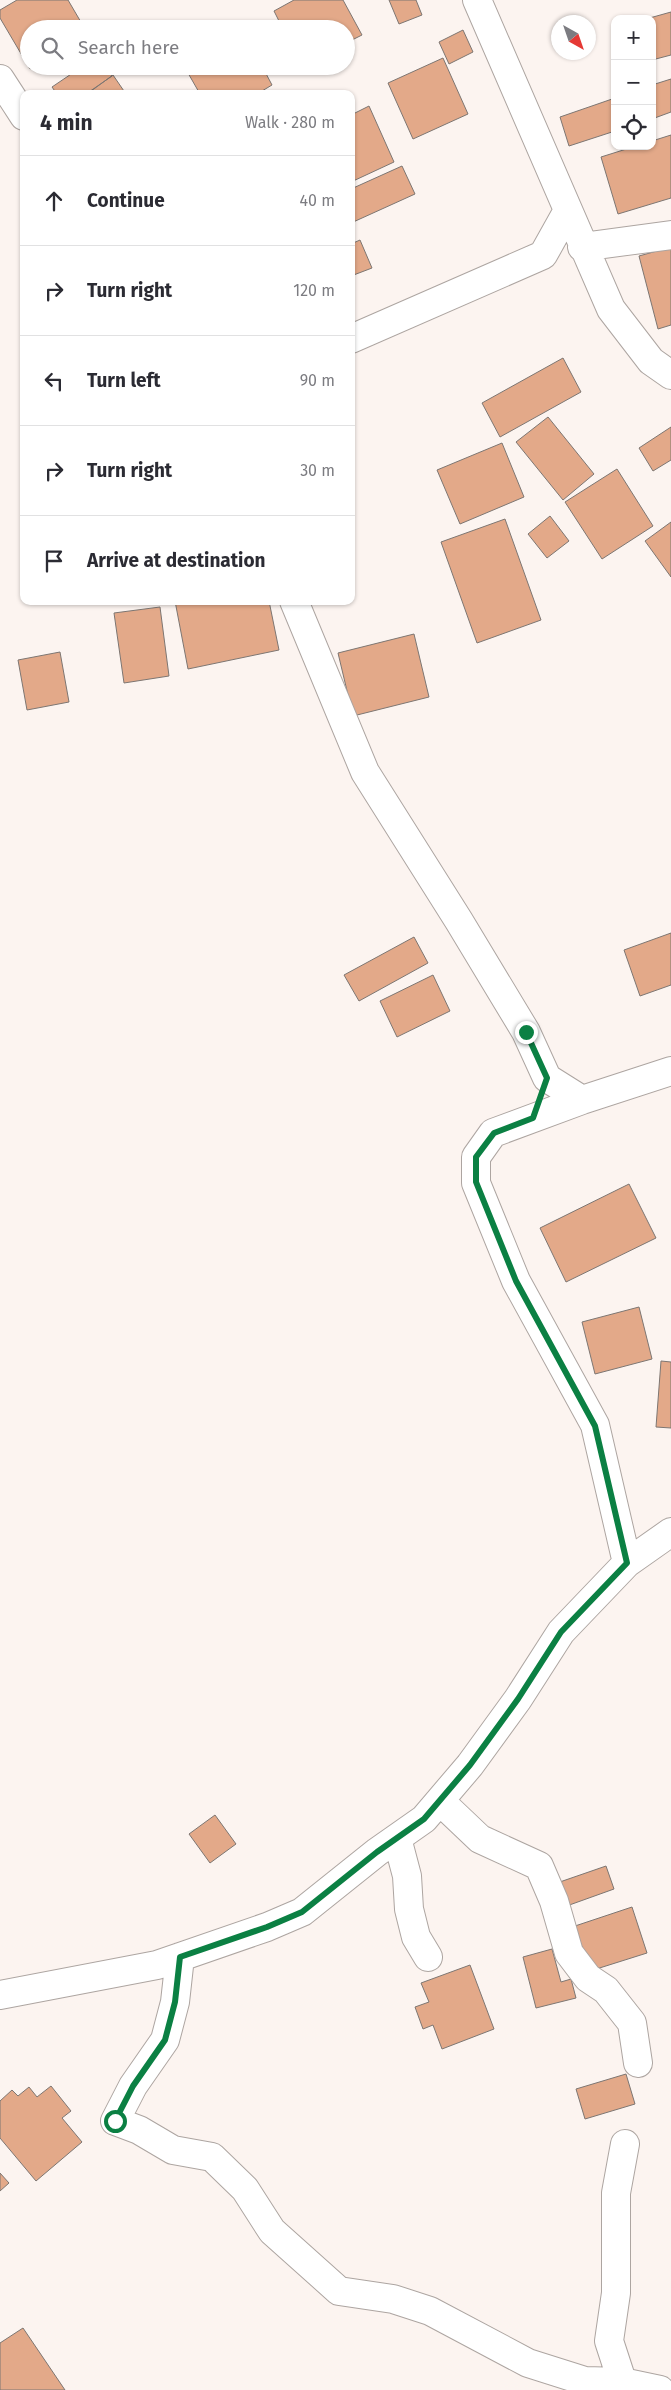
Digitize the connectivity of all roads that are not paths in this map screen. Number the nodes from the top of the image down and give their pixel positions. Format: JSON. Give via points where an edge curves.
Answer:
{"nodes":[{"id":1,"x":477,"y":0,"type":"edge"},
{"id":2,"x":0,"y":79,"type":"edge"},
{"id":3,"x":20,"y":110,"type":"edge"},
{"id":4,"x":567,"y":212,"type":"junction"},
{"id":5,"x":671,"y":235,"type":"edge"},
{"id":6,"x":582,"y":247,"type":"junction"},
{"id":7,"x":355,"y":337,"type":"edge"},
{"id":8,"x":671,"y":375,"type":"edge"},
{"id":9,"x":296,"y":605,"type":"edge"},
{"id":10,"x":671,"y":1071,"type":"edge"},
{"id":11,"x":547,"y":1078,"type":"junction"},
{"id":12,"x":582,"y":1100,"type":"junction"},
{"id":13,"x":533,"y":1118,"type":"junction"},
{"id":14,"x":671,"y":1532,"type":"edge"},
{"id":15,"x":627,"y":1563,"type":"junction"},
{"id":16,"x":440,"y":1801,"type":"junction"},
{"id":17,"x":397,"y":1838,"type":"junction"},
{"id":18,"x":180,"y":1957,"type":"junction"},
{"id":19,"x":428,"y":1958,"type":"dead end"},
{"id":20,"x":0,"y":1995,"type":"edge"},
{"id":21,"x":638,"y":2064,"type":"dead end"},
{"id":22,"x":625,"y":2144,"type":"dead end"},
{"id":23,"x":623,"y":2386,"type":"edge"},
{"id":24,"x":660,"y":2390,"type":"edge"}],
"edges":[{"from":1,"to":4,"type":"street"},
{"from":2,"to":3,"type":"street"},
{"from":4,"to":6,"type":"street"},
{"from":4,"to":7,"type":"street","via":[[543,255]]},
{"from":5,"to":6,"type":"street"},
{"from":6,"to":8,"type":"street","via":[[610,309],[651,361]]},
{"from":9,"to":11,"type":"street","via":[[365,772],[526,1032]]},
{"from":10,"to":12,"type":"street"},
{"from":11,"to":12,"type":"street"},
{"from":11,"to":13,"type":"street"},
{"from":12,"to":13,"type":"street"},
{"from":13,"to":15,"type":"street","via":[[494,1133],[476,1157],[476,1182],[516,1281],[595,1426]]},
{"from":14,"to":15,"type":"street"},
{"from":15,"to":16,"type":"street","via":[[561,1632],[518,1699]]},
{"from":16,"to":17,"type":"street","via":[[424,1819]]},
{"from":16,"to":21,"type":"street","via":[[480,1838],[539,1866],[554,1901],[569,1953],[588,1978],[606,1990],[632,2023]]},
{"from":17,"to":18,"type":"street","via":[[302,1912]]},
{"from":17,"to":19,"type":"street","via":[[407,1876],[409,1908],[416,1937]]},
{"from":18,"to":20,"type":"street","via":[[157,1965]]},
{"from":18,"to":23,"type":"street","via":[[175,2002],[165,2040],[133,2086],[115,2121],[139,2130],[173,2150],[212,2156],[245,2189],[272,2231],[339,2291],[393,2299],[430,2311],[528,2363],[585,2381]]},
{"from":22,"to":23,"type":"street","via":[[616,2193],[616,2293],[609,2342]]},
{"from":23,"to":24,"type":"street"}]}
